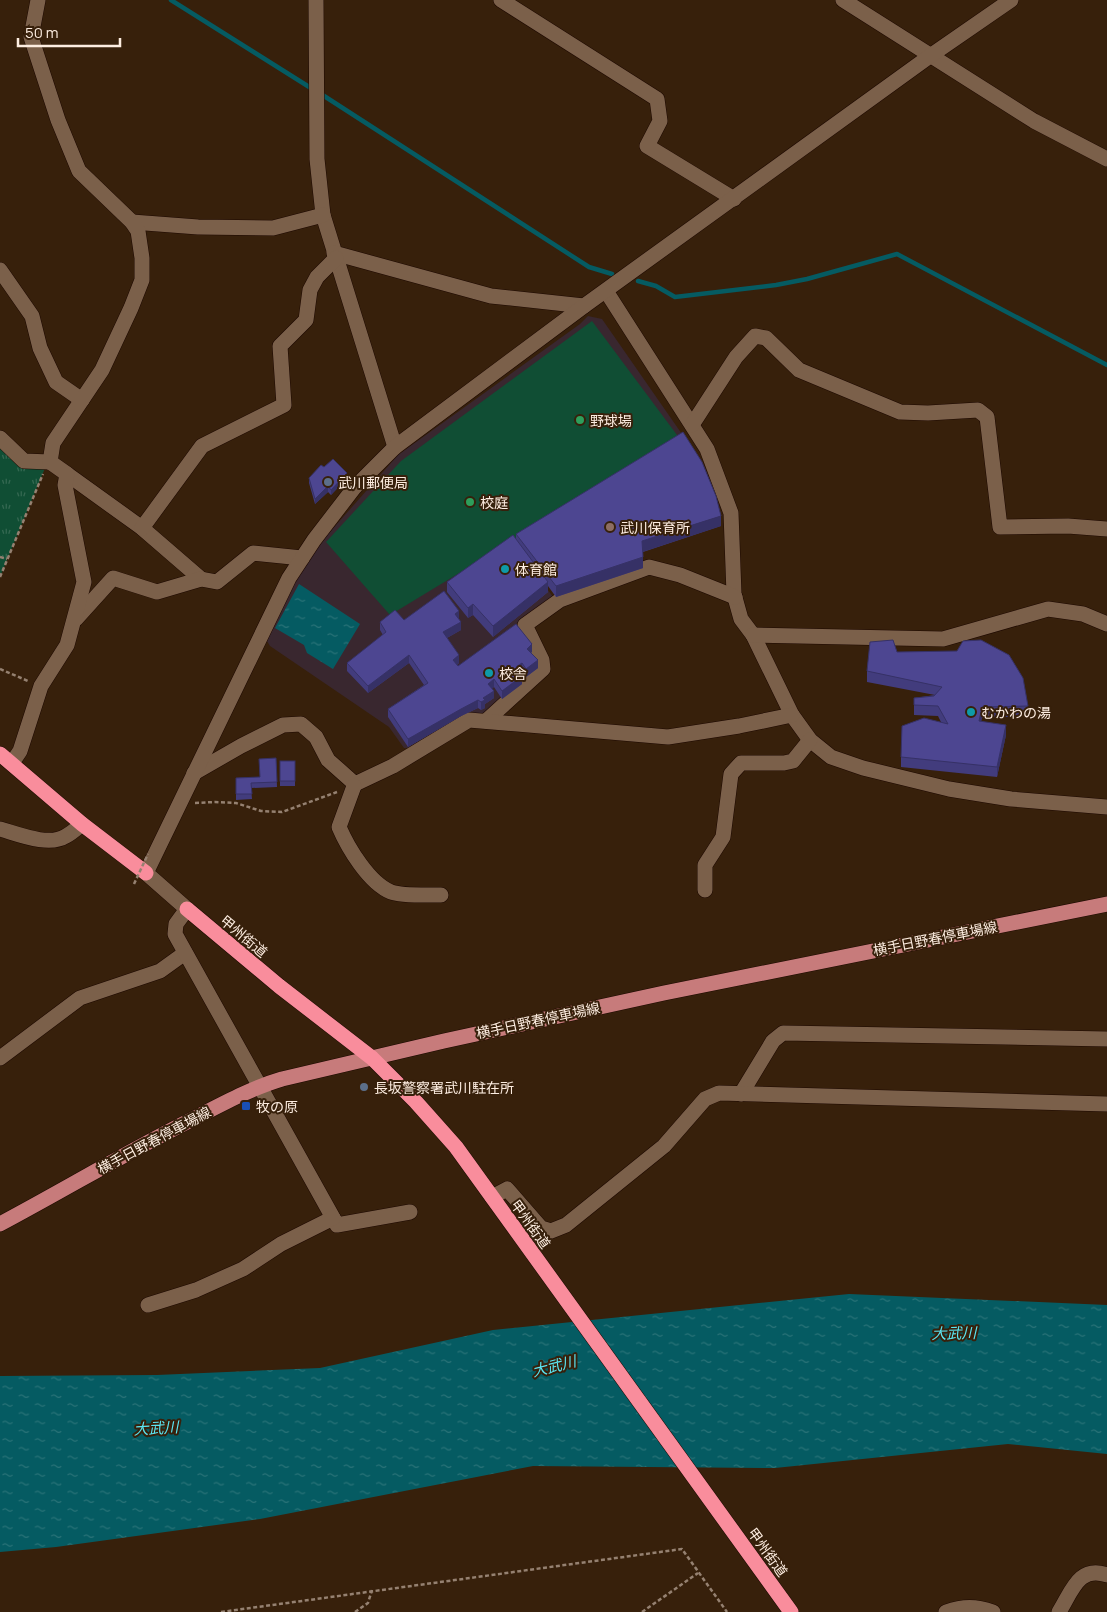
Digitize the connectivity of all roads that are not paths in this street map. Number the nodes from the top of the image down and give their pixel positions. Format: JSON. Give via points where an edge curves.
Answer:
{"nodes":[{"id":1,"x":38,"y":0,"type":"edge"},
{"id":2,"x":316,"y":0,"type":"edge"},
{"id":3,"x":501,"y":0,"type":"edge"},
{"id":4,"x":843,"y":0,"type":"edge"},
{"id":5,"x":1011,"y":0,"type":"edge"},
{"id":6,"x":930,"y":56,"type":"junction"},
{"id":7,"x":1107,"y":159,"type":"edge"},
{"id":8,"x":734,"y":199,"type":"junction"},
{"id":9,"x":323,"y":215,"type":"junction"},
{"id":10,"x":132,"y":222,"type":"junction"},
{"id":11,"x":335,"y":256,"type":"junction"},
{"id":12,"x":0,"y":270,"type":"edge"},
{"id":13,"x":606,"y":291,"type":"junction"},
{"id":14,"x":584,"y":306,"type":"junction"},
{"id":15,"x":82,"y":400,"type":"junction"},
{"id":16,"x":692,"y":425,"type":"junction"},
{"id":17,"x":0,"y":438,"type":"edge"},
{"id":18,"x":395,"y":447,"type":"junction"},
{"id":19,"x":50,"y":462,"type":"junction"},
{"id":20,"x":67,"y":474,"type":"junction"},
{"id":21,"x":142,"y":528,"type":"junction"},
{"id":22,"x":1107,"y":529,"type":"edge"},
{"id":23,"x":302,"y":558,"type":"junction"},
{"id":24,"x":201,"y":579,"type":"junction"},
{"id":25,"x":735,"y":597,"type":"junction"},
{"id":26,"x":74,"y":621,"type":"junction"},
{"id":27,"x":1107,"y":624,"type":"edge"},
{"id":28,"x":753,"y":635,"type":"junction"},
{"id":29,"x":792,"y":715,"type":"junction"},
{"id":30,"x":486,"y":721,"type":"junction"},
{"id":31,"x":810,"y":740,"type":"junction"},
{"id":32,"x":6,"y":758,"type":"edge"},
{"id":33,"x":194,"y":773,"type":"junction"},
{"id":34,"x":354,"y":786,"type":"road end"},
{"id":35,"x":1107,"y":807,"type":"edge"},
{"id":36,"x":82,"y":824,"type":"junction"},
{"id":37,"x":0,"y":829,"type":"edge"},
{"id":38,"x":146,"y":873,"type":"junction"},
{"id":39,"x":705,"y":890,"type":"dead end"},
{"id":40,"x":441,"y":895,"type":"dead end"},
{"id":41,"x":1107,"y":904,"type":"edge"},
{"id":42,"x":187,"y":909,"type":"junction"},
{"id":43,"x":185,"y":953,"type":"junction"},
{"id":44,"x":1107,"y":1039,"type":"edge"},
{"id":45,"x":0,"y":1058,"type":"edge"},
{"id":46,"x":372,"y":1058,"type":"junction"},
{"id":47,"x":259,"y":1086,"type":"junction"},
{"id":48,"x":741,"y":1094,"type":"junction"},
{"id":49,"x":1107,"y":1104,"type":"edge"},
{"id":50,"x":492,"y":1197,"type":"junction"},
{"id":51,"x":410,"y":1212,"type":"dead end"},
{"id":52,"x":333,"y":1218,"type":"junction"},
{"id":53,"x":0,"y":1224,"type":"edge"},
{"id":54,"x":148,"y":1305,"type":"dead end"},
{"id":55,"x":1107,"y":1575,"type":"edge"},
{"id":56,"x":791,"y":1612,"type":"edge"},
{"id":57,"x":946,"y":1612,"type":"edge"},
{"id":58,"x":993,"y":1612,"type":"edge"},
{"id":59,"x":1059,"y":1612,"type":"edge"}],
"edges":[{"from":1,"to":10,"type":"street","via":[[31,37],[58,120],[79,171]]},
{"from":2,"to":9,"type":"street","via":[[317,160]]},
{"from":3,"to":8,"type":"street","via":[[657,99],[660,121],[647,146]]},
{"from":4,"to":6,"type":"street"},
{"from":5,"to":6,"type":"street"},
{"from":6,"to":7,"type":"street","via":[[1034,121]]},
{"from":6,"to":8,"type":"street"},
{"from":8,"to":13,"type":"street"},
{"from":9,"to":10,"type":"street","via":[[273,228]]},
{"from":9,"to":11,"type":"street"},
{"from":10,"to":15,"type":"street","via":[[138,231],[142,280],[102,370]]},
{"from":11,"to":14,"type":"street","via":[[491,296]]},
{"from":11,"to":18,"type":"street"},
{"from":11,"to":21,"type":"street","via":[[310,290],[306,320],[280,346],[284,405],[202,446]]},
{"from":12,"to":15,"type":"street","via":[[32,316],[40,348],[56,382]]},
{"from":13,"to":14,"type":"street"},
{"from":13,"to":16,"type":"street"},
{"from":14,"to":18,"type":"street"},
{"from":15,"to":19,"type":"street","via":[[53,443]]},
{"from":16,"to":22,"type":"street","via":[[736,357],[755,336],[766,338],[798,370],[900,412],[978,410],[987,417],[1000,527]]},
{"from":16,"to":25,"type":"street","via":[[707,449],[731,513]]},
{"from":17,"to":19,"type":"street","via":[[24,461]]},
{"from":18,"to":23,"type":"street","via":[[354,488]]},
{"from":19,"to":20,"type":"street"},
{"from":20,"to":21,"type":"street"},
{"from":20,"to":26,"type":"street","via":[[64,485],[84,582]]},
{"from":21,"to":24,"type":"street"},
{"from":23,"to":24,"type":"street","via":[[253,553],[217,582]]},
{"from":23,"to":33,"type":"street","via":[[289,578]]},
{"from":24,"to":26,"type":"street","via":[[157,592],[113,578]]},
{"from":25,"to":28,"type":"street","via":[[741,619]]},
{"from":25,"to":30,"type":"street","via":[[649,566],[560,600],[525,625],[543,669]]},
{"from":26,"to":32,"type":"street","via":[[66,645],[41,686],[20,751]]},
{"from":27,"to":28,"type":"street","via":[[1083,614],[1048,609],[943,639]]},
{"from":28,"to":29,"type":"street"},
{"from":29,"to":30,"type":"street","via":[[668,738]]},
{"from":29,"to":31,"type":"street"},
{"from":30,"to":33,"type":"street","via":[[469,720],[393,766],[355,784],[328,760],[316,737],[301,724],[283,725]]},
{"from":31,"to":35,"type":"street","via":[[831,757],[949,789],[1011,799]]},
{"from":31,"to":39,"type":"street","via":[[792,761],[784,764],[741,763],[730,774],[722,837],[705,865]]},
{"from":32,"to":36,"type":"highway"},
{"from":33,"to":38,"type":"street"},
{"from":34,"to":40,"type":"street","via":[[338,827],[347,846],[378,885],[392,893]]},
{"from":36,"to":37,"type":"street","via":[[56,841]]},
{"from":36,"to":38,"type":"highway"},
{"from":38,"to":42,"type":"street"},
{"from":41,"to":46,"type":"main road","name":"横手日野春停車場線","via":[[654,995]]},
{"from":42,"to":43,"type":"street","via":[[176,924],[175,934]]},
{"from":42,"to":46,"type":"highway","name":"甲州街道"},
{"from":43,"to":45,"type":"street","via":[[160,971],[80,998]]},
{"from":43,"to":47,"type":"street"},
{"from":44,"to":48,"type":"street","via":[[783,1033],[773,1041]]},
{"from":46,"to":47,"type":"main road","name":"横手日野春停車場線"},
{"from":46,"to":50,"type":"highway","name":"甲州街道","via":[[444,1134]]},
{"from":47,"to":52,"type":"street"},
{"from":47,"to":53,"type":"main road","name":"横手日野春停車場線","via":[[132,1150]]},
{"from":48,"to":49,"type":"street"},
{"from":48,"to":50,"type":"street","via":[[719,1093],[705,1099],[664,1146],[566,1225],[551,1231],[541,1228],[507,1189]]},
{"from":50,"to":56,"type":"highway","name":"甲州街道"},
{"from":51,"to":52,"type":"street","via":[[337,1225]]},
{"from":52,"to":54,"type":"street","via":[[281,1244],[243,1269],[196,1290]]},
{"from":55,"to":59,"type":"street","via":[[1090,1572],[1082,1576]]},
{"from":57,"to":58,"type":"street","via":[[960,1607],[979,1607]]}]}
